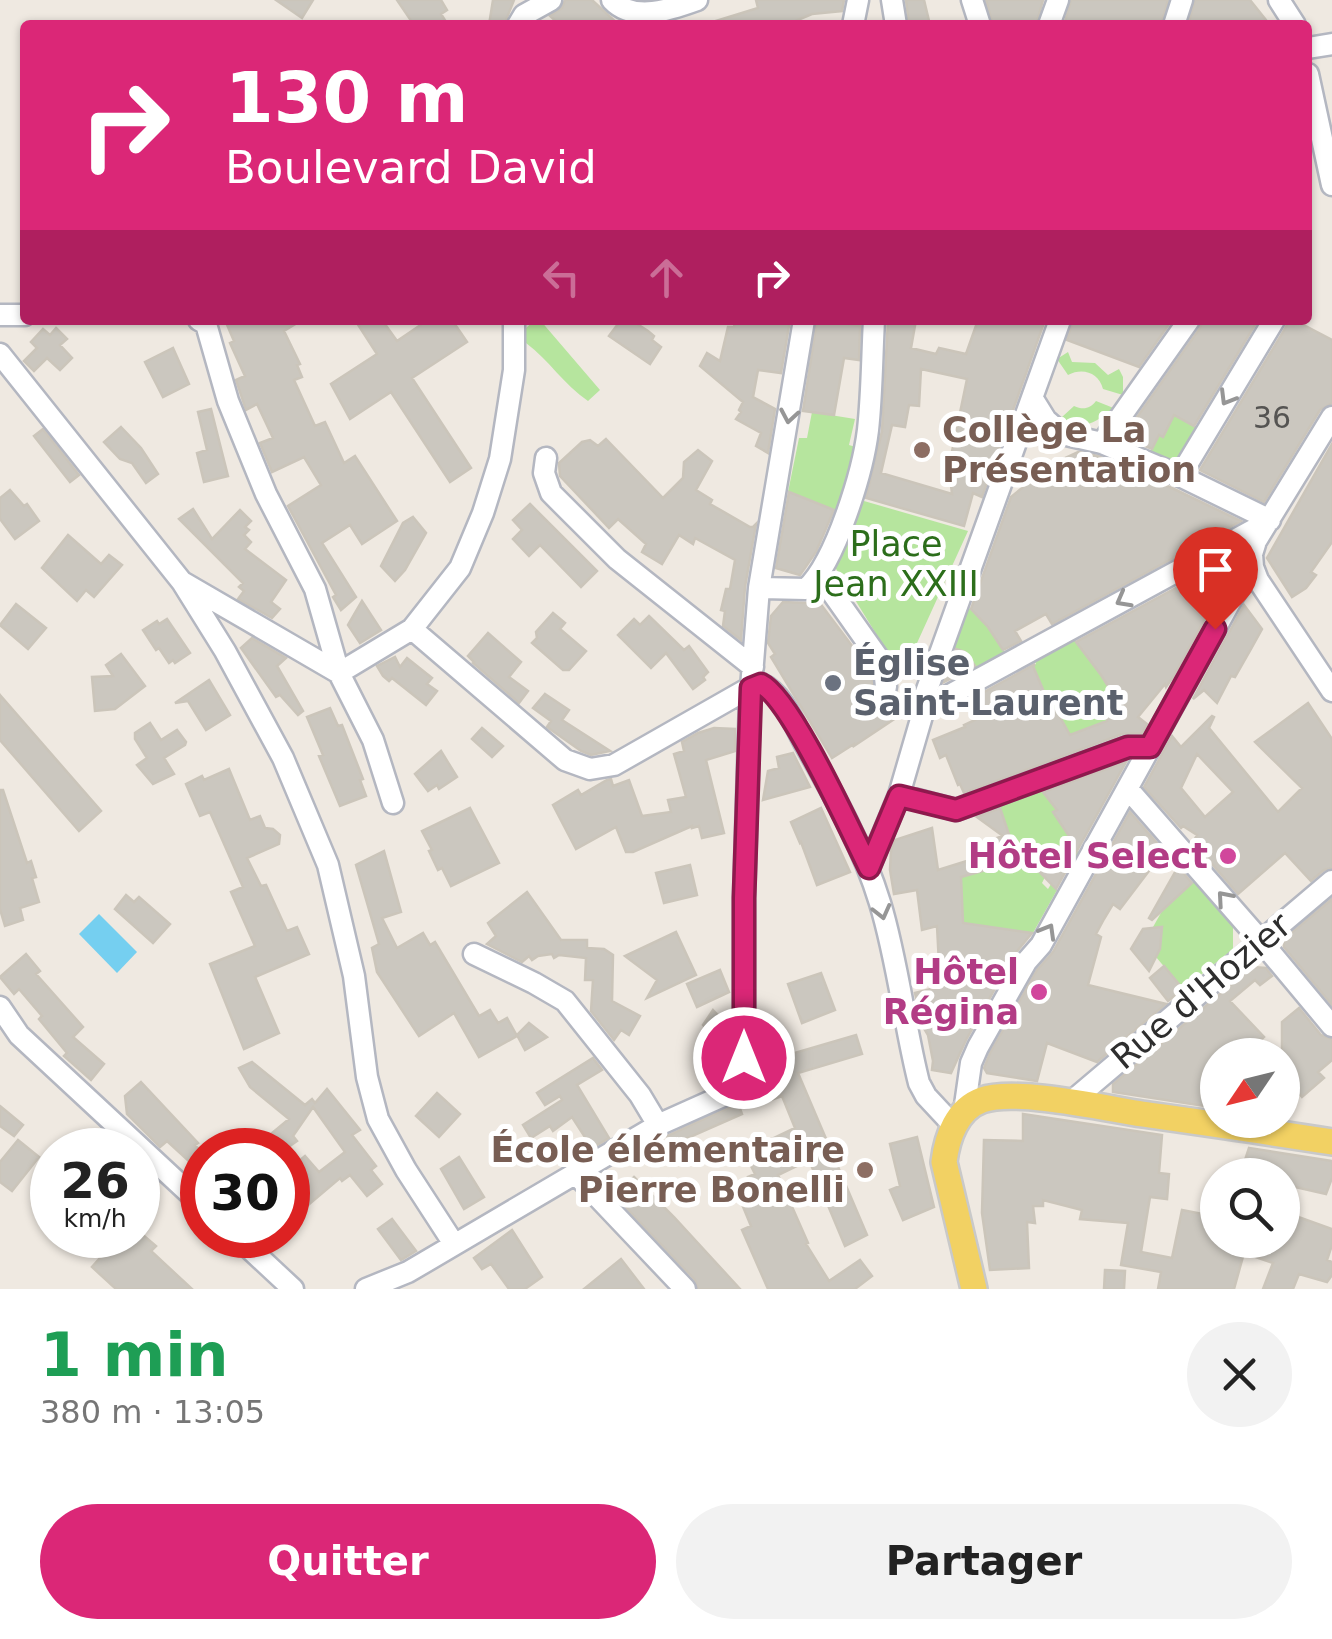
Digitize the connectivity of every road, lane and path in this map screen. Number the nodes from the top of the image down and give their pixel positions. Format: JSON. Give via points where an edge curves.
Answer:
{"nodes":[{"id":1,"x":551,"y":0,"type":"edge"},
{"id":2,"x":612,"y":0,"type":"edge"},
{"id":3,"x":697,"y":0,"type":"edge"},
{"id":4,"x":667,"y":18,"type":"edge"},
{"id":5,"x":639,"y":19,"type":"edge"},
{"id":6,"x":521,"y":20,"type":"edge"},
{"id":7,"x":1314,"y":143,"type":"edge"},
{"id":8,"x":1332,"y":185,"type":"edge"},
{"id":9,"x":206,"y":325,"type":"edge"},
{"id":10,"x":514,"y":325,"type":"edge"},
{"id":11,"x":803,"y":325,"type":"edge"},
{"id":12,"x":874,"y":325,"type":"edge"},
{"id":13,"x":1058,"y":325,"type":"edge"},
{"id":14,"x":1185,"y":325,"type":"edge"},
{"id":15,"x":1271,"y":325,"type":"edge"},
{"id":16,"x":0,"y":354,"type":"edge"},
{"id":17,"x":1033,"y":399,"type":"junction"},
{"id":18,"x":1332,"y":416,"type":"edge"},
{"id":19,"x":1102,"y":442,"type":"junction"},
{"id":20,"x":546,"y":458,"type":"dead end"},
{"id":21,"x":1180,"y":476,"type":"junction"},
{"id":22,"x":1270,"y":520,"type":"junction"},
{"id":23,"x":1253,"y":567,"type":"junction"},
{"id":24,"x":817,"y":579,"type":"junction"},
{"id":25,"x":182,"y":582,"type":"junction"},
{"id":26,"x":759,"y":588,"type":"junction"},
{"id":27,"x":412,"y":629,"type":"junction"},
{"id":28,"x":339,"y":673,"type":"junction"},
{"id":29,"x":752,"y":677,"type":"junction"},
{"id":30,"x":886,"y":687,"type":"dead end"},
{"id":31,"x":1332,"y":691,"type":"edge"},
{"id":32,"x":924,"y":709,"type":"junction"},
{"id":33,"x":1150,"y":747,"type":"junction"},
{"id":34,"x":1128,"y":789,"type":"junction"},
{"id":35,"x":899,"y":796,"type":"junction"},
{"id":36,"x":392,"y":803,"type":"dead end"},
{"id":37,"x":869,"y":868,"type":"junction"},
{"id":38,"x":1332,"y":881,"type":"edge"},
{"id":39,"x":1261,"y":941,"type":"junction"},
{"id":40,"x":474,"y":954,"type":"dead end"},
{"id":41,"x":0,"y":1007,"type":"edge"},
{"id":42,"x":1332,"y":1026,"type":"edge"},
{"id":43,"x":1071,"y":1102,"type":"junction"},
{"id":44,"x":959,"y":1119,"type":"junction"},
{"id":45,"x":658,"y":1125,"type":"junction"},
{"id":46,"x":1332,"y":1142,"type":"edge"},
{"id":47,"x":575,"y":1173,"type":"junction"},
{"id":48,"x":180,"y":1185,"type":"edge"},
{"id":49,"x":454,"y":1244,"type":"junction"},
{"id":50,"x":260,"y":1258,"type":"edge"},
{"id":51,"x":410,"y":1281,"type":"edge"},
{"id":52,"x":293,"y":1289,"type":"edge"},
{"id":53,"x":366,"y":1289,"type":"edge"},
{"id":54,"x":685,"y":1289,"type":"edge"},
{"id":55,"x":974,"y":1289,"type":"edge"}],
"edges":[{"from":1,"to":6,"type":"street"},
{"from":2,"to":5,"type":"street"},
{"from":3,"to":4,"type":"street"},
{"from":4,"to":5,"type":"street"},
{"from":7,"to":8,"type":"street"},
{"from":9,"to":28,"type":"street","via":[[266,494],[315,589]]},
{"from":10,"to":27,"type":"street","via":[[500,459],[483,513],[460,568]]},
{"from":11,"to":26,"type":"street","one_way":true},
{"from":12,"to":24,"type":"street","via":[[868,433],[847,513]]},
{"from":13,"to":17,"type":"street"},
{"from":14,"to":19,"type":"street"},
{"from":15,"to":21,"type":"street","one_way":true},
{"from":16,"to":25,"type":"street"},
{"from":17,"to":19,"type":"street","via":[[1062,434]]},
{"from":17,"to":32,"type":"street"},
{"from":18,"to":22,"type":"street"},
{"from":19,"to":21,"type":"street"},
{"from":20,"to":29,"type":"street","via":[[551,494]]},
{"from":21,"to":22,"type":"street"},
{"from":22,"to":23,"type":"street","via":[[1256,542]]},
{"from":22,"to":32,"type":"street","one_way":true},
{"from":23,"to":31,"type":"street"},
{"from":23,"to":33,"type":"street"},
{"from":24,"to":26,"type":"street","via":[[806,589]]},
{"from":24,"to":30,"type":"street","via":[[884,666]]},
{"from":25,"to":28,"type":"street"},
{"from":25,"to":49,"type":"street","via":[[283,758],[328,865],[378,1119]]},
{"from":26,"to":29,"type":"street"},
{"from":27,"to":28,"type":"street"},
{"from":27,"to":29,"type":"street","via":[[564,760],[590,769],[614,765]]},
{"from":28,"to":36,"type":"street","via":[[373,740]]},
{"from":29,"to":37,"type":"street","via":[[781,702]]},
{"from":29,"to":45,"type":"street","via":[[744,1058],[738,1082],[724,1094]]},
{"from":32,"to":35,"type":"street"},
{"from":33,"to":34,"type":"street"},
{"from":33,"to":35,"type":"street","via":[[1128,747],[956,810]]},
{"from":39,"to":34,"type":"street","one_way":true},
{"from":44,"to":34,"type":"street","one_way":true,"via":[[978,1047]]},
{"from":35,"to":37,"type":"street"},
{"from":37,"to":44,"type":"street","one_way":true,"via":[[919,1083]]},
{"from":38,"to":39,"type":"street","name":"Rue d'Hozier"},
{"from":39,"to":42,"type":"street"},
{"from":39,"to":43,"type":"street","name":"Rue d'Hozier"},
{"from":40,"to":45,"type":"street","via":[[565,1002]]},
{"from":41,"to":48,"type":"street","via":[[18,1035]]},
{"from":43,"to":44,"type":"main road","via":[[1000,1095],[978,1101]]},
{"from":43,"to":46,"type":"main road"},
{"from":44,"to":55,"type":"main road","via":[[944,1162]]},
{"from":45,"to":47,"type":"street"},
{"from":47,"to":49,"type":"street"},
{"from":47,"to":54,"type":"street"},
{"from":49,"to":51,"type":"street"},
{"from":50,"to":52,"type":"street"},
{"from":51,"to":53,"type":"street"}]}
